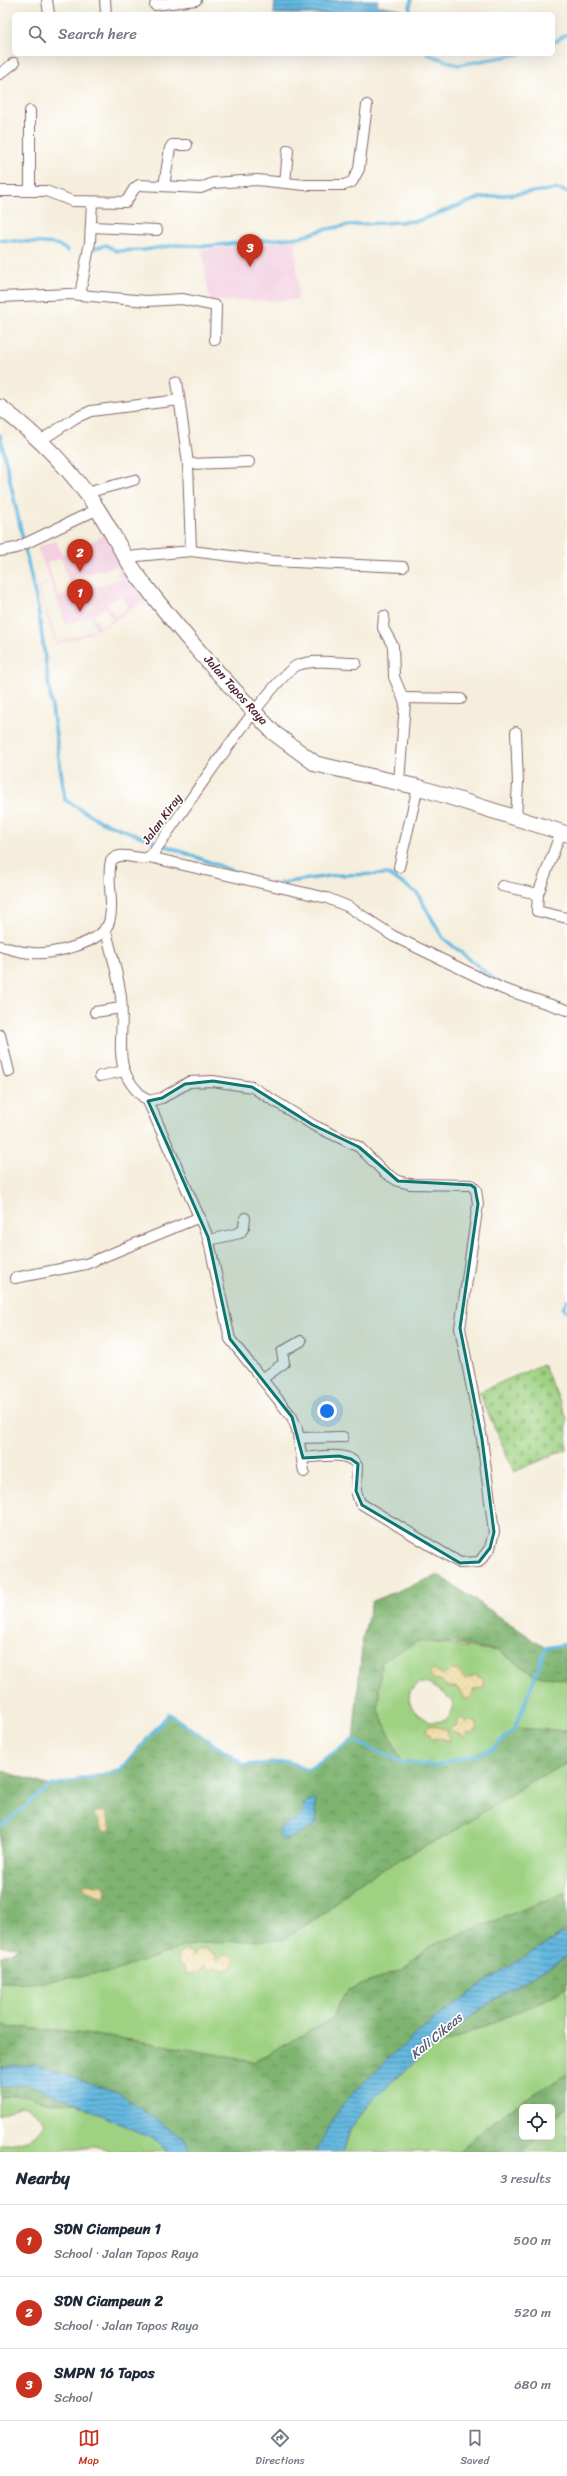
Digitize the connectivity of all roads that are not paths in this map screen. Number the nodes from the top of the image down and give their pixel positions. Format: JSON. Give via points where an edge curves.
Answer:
{"nodes":[{"id":1,"x":47,"y":0,"type":"edge"},
{"id":2,"x":105,"y":0,"type":"edge"},
{"id":3,"x":196,"y":0,"type":"edge"},
{"id":4,"x":155,"y":6,"type":"edge"},
{"id":5,"x":48,"y":12,"type":"edge"},
{"id":6,"x":106,"y":12,"type":"edge"},
{"id":7,"x":14,"y":63,"type":"dead end"},
{"id":8,"x":0,"y":74,"type":"edge"},
{"id":9,"x":367,"y":105,"type":"dead end"},
{"id":10,"x":30,"y":111,"type":"dead end"},
{"id":11,"x":187,"y":145,"type":"dead end"},
{"id":12,"x":288,"y":150,"type":"dead end"},
{"id":13,"x":285,"y":183,"type":"junction"},
{"id":14,"x":164,"y":186,"type":"junction"},
{"id":15,"x":0,"y":191,"type":"edge"},
{"id":16,"x":30,"y":191,"type":"junction"},
{"id":17,"x":92,"y":202,"type":"junction"},
{"id":18,"x":92,"y":227,"type":"junction"},
{"id":19,"x":157,"y":230,"type":"dead end"},
{"id":20,"x":80,"y":295,"type":"junction"},
{"id":21,"x":0,"y":296,"type":"edge"},
{"id":22,"x":215,"y":340,"type":"dead end"},
{"id":23,"x":177,"y":381,"type":"dead end"},
{"id":24,"x":179,"y":400,"type":"junction"},
{"id":25,"x":0,"y":408,"type":"edge"},
{"id":26,"x":40,"y":441,"type":"junction"},
{"id":27,"x":249,"y":462,"type":"dead end"},
{"id":28,"x":188,"y":464,"type":"junction"},
{"id":29,"x":134,"y":480,"type":"dead end"},
{"id":30,"x":86,"y":493,"type":"junction"},
{"id":31,"x":98,"y":509,"type":"junction"},
{"id":32,"x":0,"y":551,"type":"edge"},
{"id":33,"x":191,"y":551,"type":"junction"},
{"id":34,"x":126,"y":557,"type":"junction"},
{"id":35,"x":402,"y":567,"type":"dead end"},
{"id":36,"x":384,"y":616,"type":"dead end"},
{"id":37,"x":356,"y":663,"type":"dead end"},
{"id":38,"x":404,"y":698,"type":"junction"},
{"id":39,"x":461,"y":699,"type":"dead end"},
{"id":40,"x":254,"y":712,"type":"junction"},
{"id":41,"x":516,"y":732,"type":"dead end"},
{"id":42,"x":399,"y":782,"type":"junction"},
{"id":43,"x":418,"y":787,"type":"junction"},
{"id":44,"x":516,"y":817,"type":"junction"},
{"id":45,"x":564,"y":833,"type":"edge"},
{"id":46,"x":152,"y":855,"type":"junction"},
{"id":47,"x":398,"y":867,"type":"dead end"},
{"id":48,"x":502,"y":886,"type":"dead end"},
{"id":49,"x":538,"y":894,"type":"junction"},
{"id":50,"x":567,"y":918,"type":"edge"},
{"id":51,"x":105,"y":928,"type":"junction"},
{"id":52,"x":0,"y":946,"type":"edge"},
{"id":53,"x":121,"y":1008,"type":"junction"},
{"id":54,"x":567,"y":1010,"type":"edge"},
{"id":55,"x":95,"y":1012,"type":"dead end"},
{"id":56,"x":0,"y":1035,"type":"edge"},
{"id":57,"x":124,"y":1071,"type":"junction"},
{"id":58,"x":9,"y":1072,"type":"dead end"},
{"id":59,"x":100,"y":1076,"type":"dead end"},
{"id":60,"x":148,"y":1101,"type":"junction"},
{"id":61,"x":200,"y":1217,"type":"junction"},
{"id":62,"x":245,"y":1218,"type":"dead end"},
{"id":63,"x":208,"y":1240,"type":"junction"},
{"id":64,"x":15,"y":1278,"type":"dead end"},
{"id":65,"x":301,"y":1341,"type":"dead end"},
{"id":66,"x":262,"y":1379,"type":"junction"},
{"id":67,"x":343,"y":1437,"type":"dead end"},
{"id":68,"x":299,"y":1438,"type":"junction"},
{"id":69,"x":304,"y":1458,"type":"junction"},
{"id":70,"x":304,"y":1472,"type":"dead end"}],
"edges":[{"from":1,"to":5,"type":"street"},
{"from":2,"to":6,"type":"street"},
{"from":3,"to":4,"type":"street"},
{"from":7,"to":8,"type":"street"},
{"from":9,"to":13,"type":"street","via":[[360,169],[352,182],[344,185]]},
{"from":10,"to":16,"type":"street"},
{"from":11,"to":14,"type":"street","via":[[174,144],[170,148]]},
{"from":12,"to":13,"type":"street"},
{"from":13,"to":14,"type":"street","via":[[242,180],[213,183],[201,188]]},
{"from":14,"to":17,"type":"street","via":[[136,186],[126,202]]},
{"from":15,"to":16,"type":"street"},
{"from":16,"to":17,"type":"street","via":[[46,191],[61,199]]},
{"from":17,"to":18,"type":"street"},
{"from":18,"to":19,"type":"street"},
{"from":18,"to":20,"type":"street"},
{"from":20,"to":21,"type":"street"},
{"from":20,"to":22,"type":"street","via":[[147,300],[182,299],[216,306]]},
{"from":23,"to":24,"type":"street"},
{"from":24,"to":26,"type":"street","via":[[91,411],[75,418]]},
{"from":24,"to":28,"type":"street"},
{"from":25,"to":26,"type":"main road","name":"Jalan Tapos Raya"},
{"from":26,"to":30,"type":"main road","name":"Jalan Tapos Raya"},
{"from":27,"to":28,"type":"street"},
{"from":28,"to":33,"type":"street"},
{"from":29,"to":30,"type":"street"},
{"from":30,"to":31,"type":"main road","name":"Jalan Tapos Raya"},
{"from":31,"to":32,"type":"street","via":[[26,543]]},
{"from":31,"to":34,"type":"main road","name":"Jalan Tapos Raya"},
{"from":33,"to":34,"type":"street"},
{"from":33,"to":35,"type":"street","via":[[272,560]]},
{"from":34,"to":40,"type":"main road","name":"Jalan Tapos Raya","via":[[170,616]]},
{"from":36,"to":38,"type":"street","via":[[383,628],[393,646],[394,677]]},
{"from":37,"to":40,"type":"street","name":"Jalan Kiray","via":[[298,665],[288,672]]},
{"from":38,"to":39,"type":"street"},
{"from":38,"to":42,"type":"street"},
{"from":40,"to":42,"type":"main road","name":"Jalan Tapos Raya","via":[[274,733],[316,764]]},
{"from":40,"to":46,"type":"street","name":"Jalan Kiray"},
{"from":41,"to":44,"type":"street"},
{"from":42,"to":43,"type":"main road","name":"Jalan Tapos Raya"},
{"from":43,"to":44,"type":"main road","name":"Jalan Tapos Raya"},
{"from":43,"to":47,"type":"street"},
{"from":44,"to":45,"type":"main road","name":"Jalan Tapos Raya"},
{"from":45,"to":49,"type":"street"},
{"from":46,"to":51,"type":"street","name":"Jalan Kiray","via":[[143,859],[114,857],[111,861],[110,918]]},
{"from":46,"to":54,"type":"street","via":[[327,898],[349,907],[393,936],[503,989]]},
{"from":48,"to":49,"type":"street"},
{"from":49,"to":50,"type":"street","via":[[537,911]]},
{"from":51,"to":52,"type":"street","via":[[86,942],[50,952],[26,953]]},
{"from":51,"to":53,"type":"street","via":[[120,992]]},
{"from":53,"to":55,"type":"street"},
{"from":53,"to":57,"type":"street","via":[[120,1055]]},
{"from":56,"to":58,"type":"street"},
{"from":57,"to":59,"type":"street"},
{"from":57,"to":60,"type":"street","via":[[132,1086]]},
{"from":60,"to":61,"type":"street"},
{"from":60,"to":69,"type":"street","via":[[162,1098],[189,1082],[214,1081],[252,1087],[313,1125],[359,1147],[384,1172],[398,1181],[410,1184],[471,1185],[476,1190],[478,1204],[460,1328],[491,1492],[494,1532],[490,1548],[479,1562],[460,1563],[360,1503],[356,1491],[357,1466],[352,1460],[339,1456]]},
{"from":61,"to":63,"type":"street"},
{"from":61,"to":64,"type":"street","via":[[86,1264]]},
{"from":62,"to":63,"type":"street","via":[[244,1227],[240,1232]]},
{"from":63,"to":66,"type":"street","via":[[230,1339]]},
{"from":65,"to":66,"type":"street","via":[[282,1352],[284,1363]]},
{"from":66,"to":68,"type":"street","via":[[292,1417]]},
{"from":67,"to":68,"type":"street"},
{"from":68,"to":69,"type":"street"},
{"from":69,"to":70,"type":"street"}]}
